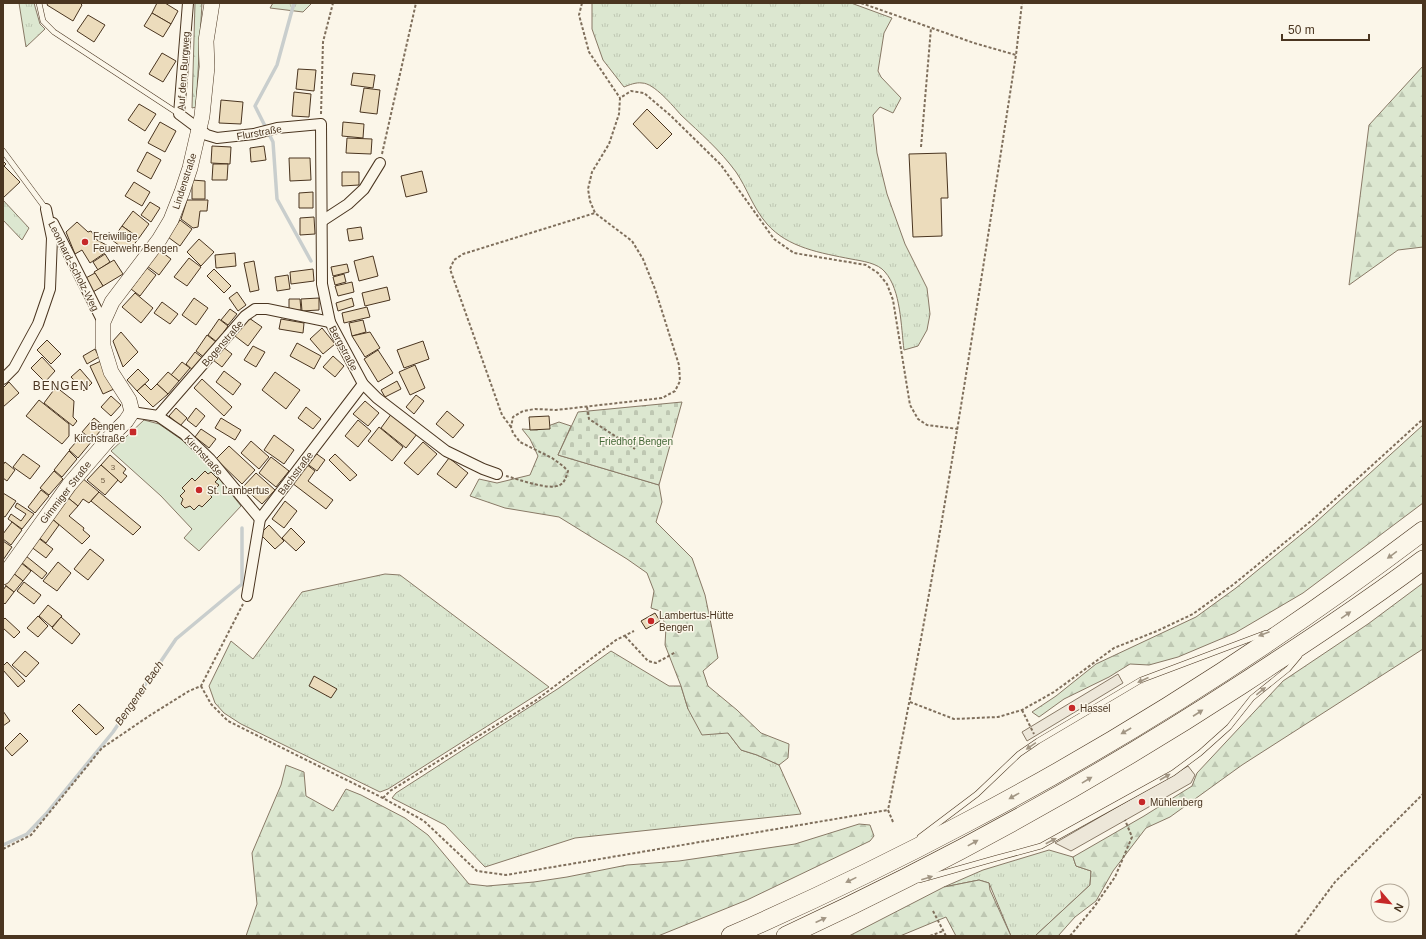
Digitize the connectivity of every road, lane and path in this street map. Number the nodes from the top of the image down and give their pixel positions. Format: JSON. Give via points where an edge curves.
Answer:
{"nodes":[{"id":1,"x":38,"y":3,"type":"edge"},
{"id":2,"x":188,"y":3,"type":"edge"},
{"id":3,"x":212,"y":3,"type":"edge"},
{"id":4,"x":333,"y":3,"type":"edge"},
{"id":5,"x":416,"y":3,"type":"edge"},
{"id":6,"x":582,"y":3,"type":"edge"},
{"id":7,"x":861,"y":3,"type":"edge"},
{"id":8,"x":1022,"y":3,"type":"edge"},
{"id":9,"x":931,"y":28,"type":"junction"},
{"id":10,"x":1016,"y":55,"type":"junction"},
{"id":11,"x":620,"y":98,"type":"junction"},
{"id":12,"x":179,"y":114,"type":"junction"},
{"id":13,"x":321,"y":124,"type":"junction"},
{"id":14,"x":199,"y":128,"type":"junction"},
{"id":15,"x":921,"y":147,"type":"dead end"},
{"id":16,"x":3,"y":151,"type":"edge"},
{"id":17,"x":380,"y":163,"type":"joint"},
{"id":18,"x":46,"y":209,"type":"junction"},
{"id":19,"x":595,"y":213,"type":"junction"},
{"id":20,"x":322,"y":221,"type":"junction"},
{"id":21,"x":103,"y":322,"type":"junction"},
{"id":22,"x":330,"y":322,"type":"junction"},
{"id":23,"x":3,"y":379,"type":"edge"},
{"id":24,"x":363,"y":384,"type":"junction"},
{"id":25,"x":587,"y":407,"type":"junction"},
{"id":26,"x":132,"y":412,"type":"junction"},
{"id":27,"x":158,"y":416,"type":"junction"},
{"id":28,"x":1423,"y":419,"type":"edge"},
{"id":29,"x":511,"y":427,"type":"junction"},
{"id":30,"x":958,"y":430,"type":"junction"},
{"id":31,"x":635,"y":449,"type":"dead end"},
{"id":32,"x":497,"y":474,"type":"joint"},
{"id":33,"x":260,"y":519,"type":"junction"},
{"id":34,"x":1423,"y":531,"type":"edge"},
{"id":35,"x":1423,"y":560,"type":"edge"},
{"id":36,"x":3,"y":577,"type":"edge"},
{"id":37,"x":247,"y":596,"type":"joint"},
{"id":38,"x":1301,"y":620,"type":"junction"},
{"id":39,"x":634,"y":631,"type":"dead end"},
{"id":40,"x":625,"y":636,"type":"junction"},
{"id":41,"x":1314,"y":638,"type":"junction"},
{"id":42,"x":676,"y":652,"type":"dead end"},
{"id":43,"x":201,"y":686,"type":"junction"},
{"id":44,"x":910,"y":702,"type":"junction"},
{"id":45,"x":1022,"y":710,"type":"junction"},
{"id":46,"x":1038,"y":741,"type":"junction"},
{"id":47,"x":1423,"y":794,"type":"edge"},
{"id":48,"x":383,"y":798,"type":"junction"},
{"id":49,"x":888,"y":810,"type":"junction"},
{"id":50,"x":1125,"y":820,"type":"dead end"},
{"id":51,"x":893,"y":822,"type":"dead end"},
{"id":52,"x":916,"y":840,"type":"dead end"},
{"id":53,"x":910,"y":844,"type":"dead end"},
{"id":54,"x":3,"y":850,"type":"edge"},
{"id":55,"x":886,"y":863,"type":"junction"},
{"id":56,"x":913,"y":882,"type":"dead end"},
{"id":57,"x":906,"y":885,"type":"dead end"},
{"id":58,"x":876,"y":894,"type":"junction"},
{"id":59,"x":933,"y":911,"type":"dead end"},
{"id":60,"x":943,"y":931,"type":"junction"},
{"id":61,"x":731,"y":936,"type":"edge"},
{"id":62,"x":786,"y":936,"type":"edge"},
{"id":63,"x":930,"y":936,"type":"edge"},
{"id":64,"x":946,"y":936,"type":"edge"},
{"id":65,"x":1070,"y":936,"type":"edge"},
{"id":66,"x":1295,"y":936,"type":"edge"}],
"edges":[{"from":1,"to":12,"type":"lane","via":[[43,21],[54,32]]},
{"from":2,"to":12,"type":"street","name":"Auf dem Burgweg"},
{"from":3,"to":14,"type":"street","name":"Lindenstraße","via":[[206,40],[207,67]]},
{"from":4,"to":13,"type":"path","via":[[323,42]]},
{"from":5,"to":17,"type":"path"},
{"from":6,"to":11,"type":"path","via":[[579,15],[590,52]]},
{"from":7,"to":9,"type":"path"},
{"from":8,"to":10,"type":"path"},
{"from":9,"to":10,"type":"path"},
{"from":9,"to":15,"type":"path"},
{"from":10,"to":30,"type":"path"},
{"from":11,"to":19,"type":"path","via":[[619,114],[609,144],[592,172],[588,189]]},
{"from":11,"to":30,"type":"path","via":[[631,91],[644,92],[670,115],[721,165],[774,238],[794,253],[866,265],[878,273],[887,284],[893,300],[910,406],[918,419],[927,425]]},
{"from":12,"to":14,"type":"street","name":"Auf dem Burgweg"},
{"from":13,"to":14,"type":"street","name":"Flurstraße","via":[[276,128],[254,134],[217,138],[207,135]]},
{"from":13,"to":20,"type":"street","name":"Bergstraße"},
{"from":14,"to":21,"type":"street","name":"Lindenstraße","via":[[188,174],[171,220],[112,302]]},
{"from":16,"to":18,"type":"lane"},
{"from":17,"to":20,"type":"street","via":[[364,189],[348,204]]},
{"from":18,"to":21,"type":"street","name":"Leonhard-Scholz-Weg"},
{"from":18,"to":23,"type":"street","via":[[52,238],[50,289],[38,324],[14,368]]},
{"from":19,"to":25,"type":"path","via":[[632,241],[643,259],[679,365],[680,381],[675,391],[662,398]]},
{"from":19,"to":29,"type":"path","via":[[463,254],[454,260],[450,269],[502,415]]},
{"from":20,"to":22,"type":"street","name":"Bergstraße","via":[[322,284]]},
{"from":21,"to":26,"type":"street","name":"Lindenstraße","via":[[103,346],[112,372],[129,400]]},
{"from":22,"to":24,"type":"street","name":"Bergstraße"},
{"from":22,"to":27,"type":"street","name":"Bogenstraße","via":[[267,309],[255,309],[245,316]]},
{"from":24,"to":32,"type":"street","name":"Bergstraße","via":[[446,452]]},
{"from":24,"to":33,"type":"street","name":"Bachstraße"},
{"from":25,"to":29,"type":"path","via":[[523,411],[513,417]]},
{"from":25,"to":31,"type":"path","via":[[589,419]]},
{"from":26,"to":27,"type":"street"},
{"from":26,"to":36,"type":"street","name":"Gimmiger Straße","via":[[69,485]]},
{"from":27,"to":33,"type":"street","name":"Kirchstraße","via":[[184,434],[210,459]]},
{"from":28,"to":45,"type":"path","via":[[1312,521],[1193,614],[1114,648],[1054,692]]},
{"from":29,"to":32,"type":"path","via":[[520,442],[552,458],[568,472],[565,480],[559,485],[549,487]]},
{"from":30,"to":44,"type":"path"},
{"from":33,"to":37,"type":"street","name":"Bachstraße"},
{"from":34,"to":38,"type":"highway","one_way":true},
{"from":41,"to":35,"type":"highway","one_way":true},
{"from":37,"to":43,"type":"path"},
{"from":38,"to":46,"type":"lane","one_way":true,"via":[[1141,680]]},
{"from":38,"to":55,"type":"highway","one_way":true,"via":[[1170,705],[1063,769]]},
{"from":39,"to":40,"type":"path"},
{"from":40,"to":42,"type":"path","via":[[648,661],[656,663]]},
{"from":40,"to":48,"type":"path","via":[[616,640],[535,701],[390,791]]},
{"from":56,"to":41,"type":"lane","one_way":true,"via":[[1041,846],[1173,772],[1200,753],[1228,727],[1252,698],[1288,669]]},
{"from":58,"to":41,"type":"highway","one_way":true,"via":[[1074,788],[1169,731]]},
{"from":43,"to":48,"type":"path","via":[[211,704],[228,721]]},
{"from":43,"to":54,"type":"path","via":[[149,716],[102,748],[31,835]]},
{"from":44,"to":45,"type":"path","via":[[954,719],[998,717]]},
{"from":44,"to":49,"type":"path"},
{"from":45,"to":46,"type":"path"},
{"from":46,"to":52,"type":"lane","one_way":true,"via":[[1019,754],[977,794]]},
{"from":47,"to":66,"type":"path","via":[[1335,882]]},
{"from":48,"to":49,"type":"path","via":[[424,821],[477,871],[506,875]]},
{"from":49,"to":51,"type":"path"},
{"from":50,"to":65,"type":"path","via":[[1132,837],[1115,877]]},
{"from":53,"to":55,"type":"lane"},
{"from":55,"to":61,"type":"highway","one_way":true},
{"from":57,"to":58,"type":"lane"},
{"from":62,"to":58,"type":"highway","one_way":true},
{"from":59,"to":60,"type":"path"},
{"from":60,"to":63,"type":"path"},
{"from":60,"to":64,"type":"path"}]}
